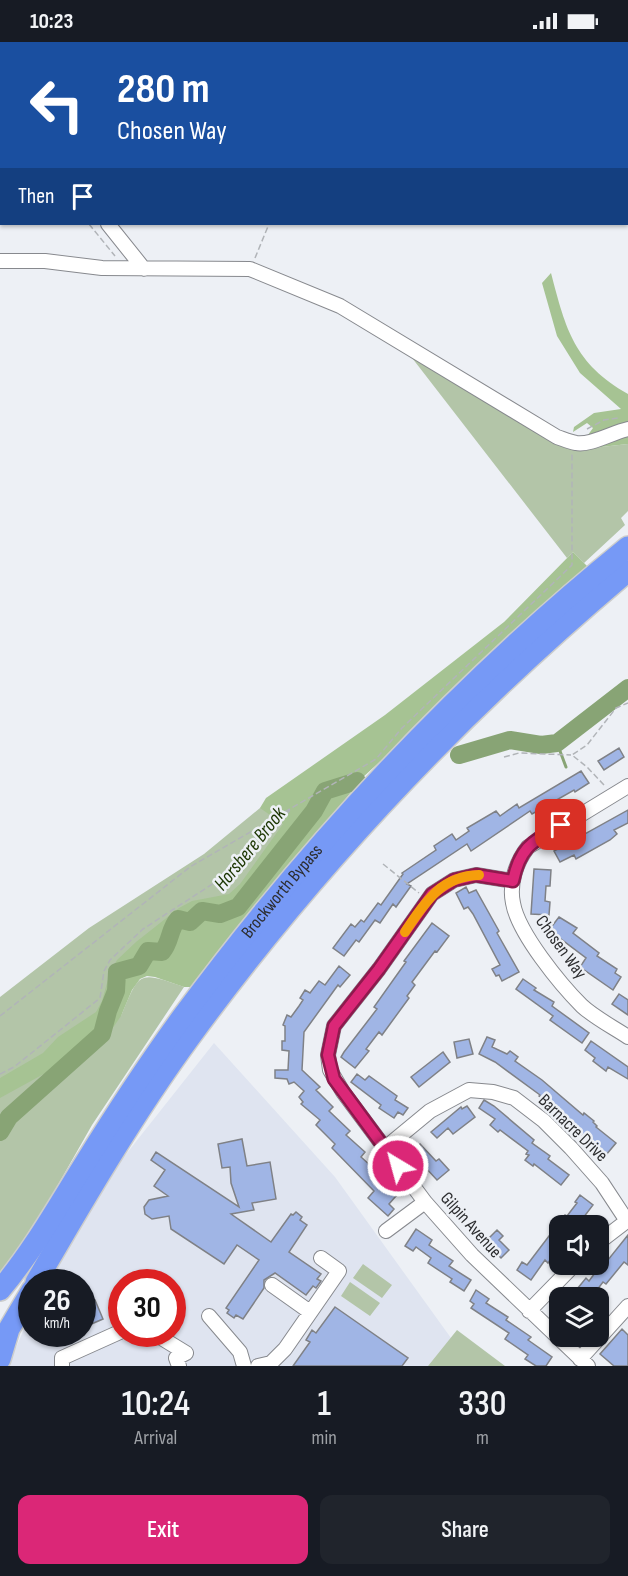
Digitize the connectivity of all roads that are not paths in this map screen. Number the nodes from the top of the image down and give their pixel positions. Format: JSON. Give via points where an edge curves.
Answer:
{"nodes":[{"id":1,"x":109,"y":225,"type":"edge"},
{"id":2,"x":0,"y":261,"type":"edge"},
{"id":3,"x":144,"y":269,"type":"junction"},
{"id":4,"x":625,"y":424,"type":"edge"},
{"id":5,"x":628,"y":547,"type":"edge"},
{"id":6,"x":628,"y":571,"type":"edge"},
{"id":7,"x":628,"y":786,"type":"edge"},
{"id":8,"x":513,"y":881,"type":"junction"},
{"id":9,"x":628,"y":1037,"type":"edge"},
{"id":10,"x":384,"y":1149,"type":"junction"},
{"id":11,"x":425,"y":1202,"type":"junction"},
{"id":12,"x":628,"y":1220,"type":"edge"},
{"id":13,"x":386,"y":1231,"type":"dead end"},
{"id":14,"x":609,"y":1235,"type":"edge"},
{"id":15,"x":321,"y":1258,"type":"dead end"},
{"id":16,"x":44,"y":1269,"type":"edge"},
{"id":17,"x":564,"y":1275,"type":"edge"},
{"id":18,"x":272,"y":1285,"type":"dead end"},
{"id":19,"x":0,"y":1290,"type":"edge"},
{"id":20,"x":628,"y":1306,"type":"edge"},
{"id":21,"x":529,"y":1311,"type":"junction"},
{"id":22,"x":310,"y":1312,"type":"junction"},
{"id":23,"x":18,"y":1314,"type":"edge"},
{"id":24,"x":209,"y":1316,"type":"dead end"},
{"id":25,"x":108,"y":1337,"type":"edge"},
{"id":26,"x":176,"y":1347,"type":"edge"},
{"id":27,"x":0,"y":1359,"type":"edge"},
{"id":28,"x":584,"y":1362,"type":"edge"},
{"id":29,"x":62,"y":1366,"type":"edge"},
{"id":30,"x":179,"y":1366,"type":"edge"},
{"id":31,"x":244,"y":1366,"type":"edge"},
{"id":32,"x":258,"y":1366,"type":"edge"}],
"edges":[{"from":1,"to":3,"type":"street"},
{"from":2,"to":3,"type":"street"},
{"from":3,"to":4,"type":"street","via":[[250,269],[340,306],[554,440],[586,443]]},
{"from":5,"to":19,"type":"highway","name":"Brockworth Bypass","via":[[449,707],[289,881],[177,1024],[31,1250]]},
{"from":6,"to":16,"type":"highway","name":"Brockworth Bypass","via":[[472,709],[386,798],[269,934],[166,1071]]},
{"from":7,"to":8,"type":"street","name":"Chosen Way","via":[[528,847],[520,857]]},
{"from":8,"to":9,"type":"street","name":"Chosen Way","via":[[513,905],[537,952],[583,1007]]},
{"from":8,"to":10,"type":"street","name":"Gilpin Avenue","via":[[476,875],[454,880],[432,894],[334,1026],[328,1045],[334,1079]]},
{"from":10,"to":11,"type":"street","name":"Gilpin Avenue"},
{"from":10,"to":12,"type":"street","name":"Barnacre Drive","via":[[430,1111],[469,1090],[514,1098],[571,1148]]},
{"from":11,"to":13,"type":"street"},
{"from":11,"to":21,"type":"street","name":"Gilpin Avenue"},
{"from":12,"to":14,"type":"street"},
{"from":15,"to":22,"type":"street","via":[[339,1271]]},
{"from":17,"to":21,"type":"street"},
{"from":18,"to":22,"type":"street"},
{"from":20,"to":28,"type":"street"},
{"from":21,"to":28,"type":"street","name":"Gilpin Avenue"},
{"from":22,"to":32,"type":"street","via":[[285,1349],[271,1363]]},
{"from":23,"to":27,"type":"highway"},
{"from":24,"to":31,"type":"street","via":[[240,1352]]},
{"from":25,"to":29,"type":"street","via":[[62,1358]]},
{"from":26,"to":30,"type":"street","via":[[186,1353],[176,1358]]}]}
